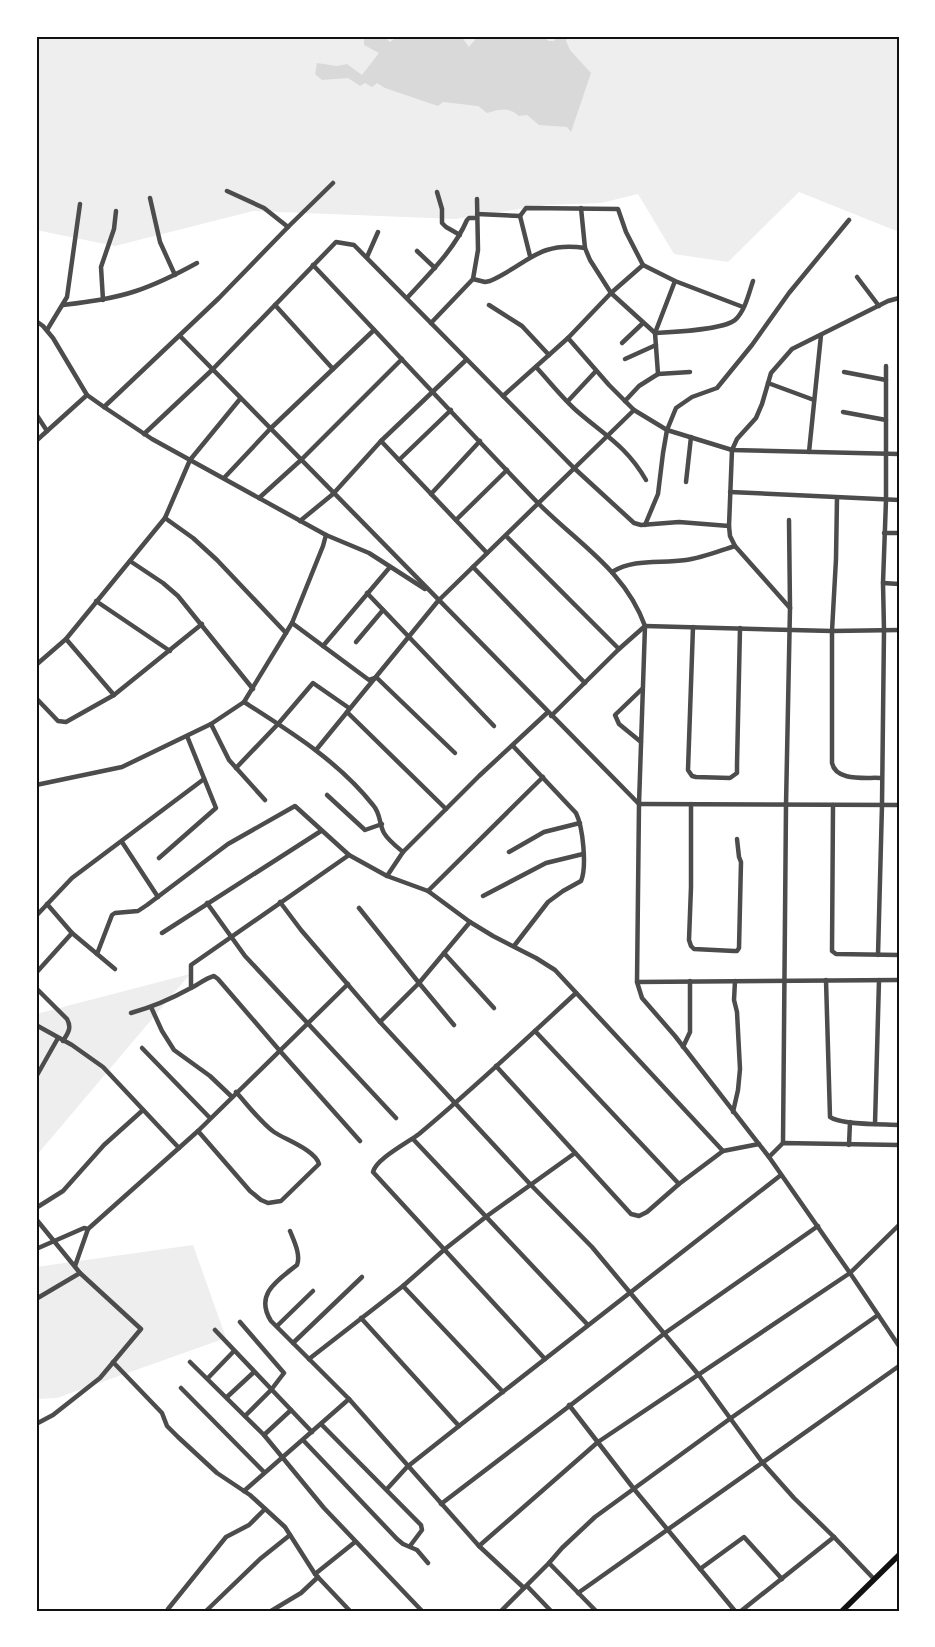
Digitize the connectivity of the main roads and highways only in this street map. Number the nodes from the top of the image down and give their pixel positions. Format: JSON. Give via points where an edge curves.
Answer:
{"nodes":[{"id":1,"x":899,"y":1555,"type":"edge"},
{"id":2,"x":842,"y":1611,"type":"edge"}],
"edges":[{"from":1,"to":2,"type":"main road"}]}
